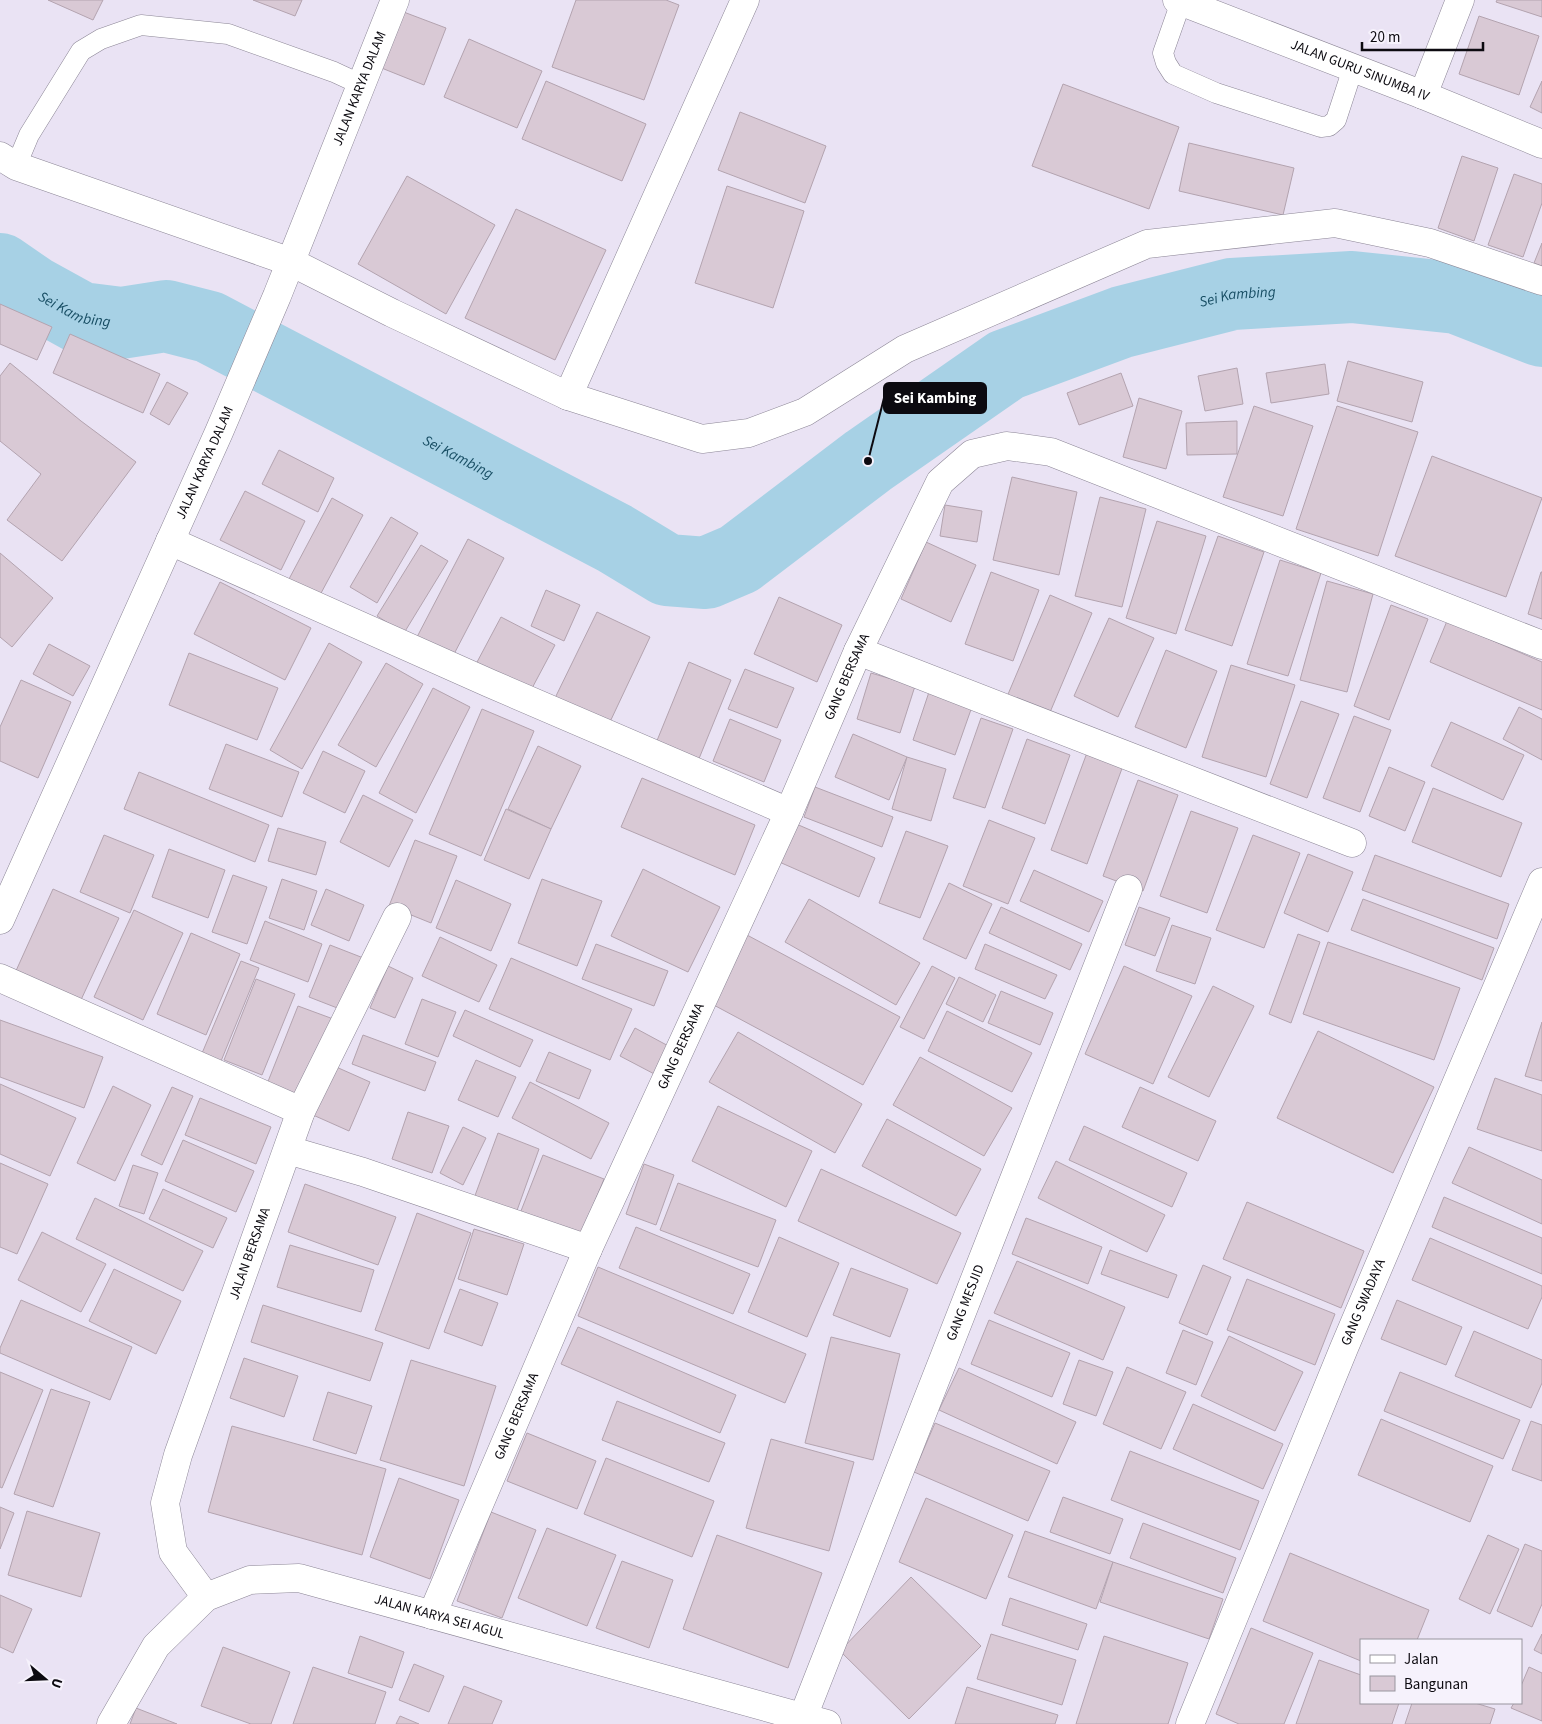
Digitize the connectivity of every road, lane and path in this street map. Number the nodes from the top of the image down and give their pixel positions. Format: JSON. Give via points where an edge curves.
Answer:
{"nodes":[{"id":1,"x":395,"y":0,"type":"edge"},
{"id":2,"x":745,"y":0,"type":"edge"},
{"id":3,"x":1460,"y":0,"type":"edge"},
{"id":4,"x":1179,"y":1,"type":"edge"},
{"id":5,"x":1353,"y":68,"type":"junction"},
{"id":6,"x":362,"y":85,"type":"junction"},
{"id":7,"x":1423,"y":95,"type":"junction"},
{"id":8,"x":1542,"y":144,"type":"edge"},
{"id":9,"x":8,"y":161,"type":"edge"},
{"id":10,"x":290,"y":262,"type":"junction"},
{"id":11,"x":1542,"y":281,"type":"edge"},
{"id":12,"x":568,"y":396,"type":"junction"},
{"id":13,"x":170,"y":541,"type":"junction"},
{"id":14,"x":1542,"y":645,"type":"edge"},
{"id":15,"x":858,"y":651,"type":"junction"},
{"id":16,"x":789,"y":812,"type":"junction"},
{"id":17,"x":1352,"y":844,"type":"dead end"},
{"id":18,"x":1542,"y":882,"type":"edge"},
{"id":19,"x":1128,"y":889,"type":"dead end"},
{"id":20,"x":397,"y":917,"type":"dead end"},
{"id":21,"x":0,"y":920,"type":"edge"},
{"id":22,"x":0,"y":978,"type":"edge"},
{"id":23,"x":300,"y":1111,"type":"junction"},
{"id":24,"x":288,"y":1150,"type":"junction"},
{"id":25,"x":588,"y":1249,"type":"junction"},
{"id":26,"x":206,"y":1597,"type":"junction"},
{"id":27,"x":432,"y":1615,"type":"junction"},
{"id":28,"x":815,"y":1721,"type":"edge"},
{"id":29,"x":111,"y":1724,"type":"edge"},
{"id":30,"x":1190,"y":1724,"type":"edge"}],
"edges":[{"from":1,"to":6,"type":"street","name":"JALAN KARYA DALAM"},
{"from":2,"to":12,"type":"street"},
{"from":3,"to":7,"type":"street"},
{"from":4,"to":5,"type":"street","name":"JALAN GURU SINUMBA IV"},
{"from":4,"to":5,"type":"lane","via":[[1163,53],[1166,63],[1173,74],[1216,92],[1321,127],[1328,126],[1336,120]]},
{"from":5,"to":7,"type":"street","name":"JALAN GURU SINUMBA IV"},
{"from":6,"to":9,"type":"lane","via":[[228,34],[141,25],[101,39],[81,51],[29,135]]},
{"from":6,"to":10,"type":"street","name":"JALAN KARYA DALAM"},
{"from":7,"to":8,"type":"street","name":"JALAN GURU SINUMBA IV"},
{"from":9,"to":10,"type":"street"},
{"from":10,"to":12,"type":"street"},
{"from":10,"to":13,"type":"street","name":"JALAN KARYA DALAM"},
{"from":11,"to":12,"type":"street","via":[[1430,243],[1335,223],[1147,244],[905,349],[804,412],[749,433],[702,439]]},
{"from":13,"to":16,"type":"street","via":[[489,684]]},
{"from":13,"to":21,"type":"street","name":"JALAN KARYA DALAM"},
{"from":14,"to":15,"type":"street","name":"GANG BERSAMA","via":[[1051,452],[1007,446],[972,454],[940,482]]},
{"from":15,"to":16,"type":"street","name":"GANG BERSAMA"},
{"from":15,"to":17,"type":"street"},
{"from":16,"to":25,"type":"street","name":"GANG BERSAMA"},
{"from":18,"to":30,"type":"street","name":"GANG SWADAYA","via":[[1344,1348]]},
{"from":19,"to":28,"type":"street","name":"GANG MESJID"},
{"from":20,"to":23,"type":"street","name":"JALAN BERSAMA"},
{"from":22,"to":23,"type":"street"},
{"from":23,"to":24,"type":"street","name":"JALAN BERSAMA"},
{"from":24,"to":25,"type":"street","via":[[363,1172]]},
{"from":24,"to":26,"type":"street","name":"JALAN BERSAMA","via":[[178,1456],[165,1503],[173,1552]]},
{"from":25,"to":27,"type":"street","name":"GANG BERSAMA"},
{"from":26,"to":27,"type":"street","name":"JALAN KARYA SEI AGUL","via":[[250,1580],[299,1578]]},
{"from":26,"to":29,"type":"street","name":"JALAN KARYA SEI AGUL","via":[[156,1646]]},
{"from":27,"to":28,"type":"street","name":"JALAN KARYA SEI AGUL"}]}
